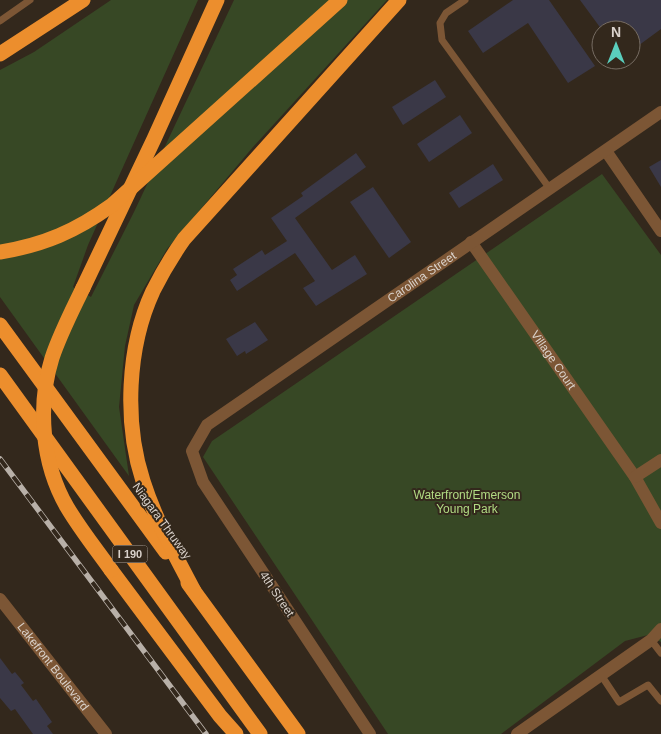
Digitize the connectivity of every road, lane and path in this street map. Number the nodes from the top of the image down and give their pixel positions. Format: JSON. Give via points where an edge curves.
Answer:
{"nodes":[{"id":1,"x":30,"y":0,"type":"edge"},
{"id":2,"x":83,"y":0,"type":"edge"},
{"id":3,"x":217,"y":0,"type":"edge"},
{"id":4,"x":340,"y":0,"type":"edge"},
{"id":5,"x":399,"y":0,"type":"edge"},
{"id":6,"x":465,"y":0,"type":"edge"},
{"id":7,"x":0,"y":21,"type":"edge"},
{"id":8,"x":0,"y":54,"type":"edge"},
{"id":9,"x":661,"y":112,"type":"edge"},
{"id":10,"x":606,"y":151,"type":"junction"},
{"id":11,"x":550,"y":189,"type":"junction"},
{"id":12,"x":661,"y":231,"type":"edge"},
{"id":13,"x":471,"y":242,"type":"junction"},
{"id":14,"x":0,"y":252,"type":"edge"},
{"id":15,"x":0,"y":325,"type":"edge"},
{"id":16,"x":0,"y":375,"type":"edge"},
{"id":17,"x":192,"y":451,"type":"joint"},
{"id":18,"x":661,"y":460,"type":"edge"},
{"id":19,"x":635,"y":476,"type":"junction"},
{"id":20,"x":661,"y":524,"type":"edge"},
{"id":21,"x":194,"y":591,"type":"junction"},
{"id":22,"x":0,"y":599,"type":"edge"},
{"id":23,"x":661,"y":629,"type":"edge"},
{"id":24,"x":651,"y":640,"type":"junction"},
{"id":25,"x":661,"y":653,"type":"edge"},
{"id":26,"x":601,"y":675,"type":"junction"},
{"id":27,"x":661,"y":701,"type":"edge"},
{"id":28,"x":106,"y":734,"type":"edge"},
{"id":29,"x":236,"y":734,"type":"edge"},
{"id":30,"x":260,"y":734,"type":"edge"},
{"id":31,"x":298,"y":734,"type":"edge"},
{"id":32,"x":370,"y":734,"type":"edge"},
{"id":33,"x":517,"y":734,"type":"edge"}],
"edges":[{"from":1,"to":7,"type":"lane"},
{"from":2,"to":8,"type":"highway"},
{"from":3,"to":29,"type":"highway","bridge":true,"via":[[60,338],[47,379],[44,421],[56,484],[66,506]]},
{"from":4,"to":14,"type":"highway","bridge":true,"via":[[112,205],[50,241]]},
{"from":5,"to":21,"type":"highway","via":[[184,239],[163,271],[144,314],[131,388],[134,444],[147,494]]},
{"from":6,"to":11,"type":"lane","via":[[446,13],[440,23],[442,40]]},
{"from":9,"to":10,"type":"street","name":"Carolina Street"},
{"from":10,"to":11,"type":"street","name":"Carolina Street"},
{"from":10,"to":12,"type":"street"},
{"from":11,"to":13,"type":"street","name":"Carolina Street"},
{"from":13,"to":17,"type":"street","name":"Carolina Street","via":[[207,425]]},
{"from":13,"to":19,"type":"street","name":"Village Court"},
{"from":15,"to":21,"type":"highway","name":"Niagara Thruway","number":"I 190"},
{"from":16,"to":30,"type":"highway","number":"I 190"},
{"from":17,"to":32,"type":"street","name":"4th Street","via":[[203,482]]},
{"from":18,"to":19,"type":"street"},
{"from":19,"to":20,"type":"street","name":"Village Court"},
{"from":21,"to":31,"type":"highway","name":"Niagara Thruway","number":"I 190"},
{"from":22,"to":28,"type":"street","name":"Lakefront Boulevard"},
{"from":23,"to":24,"type":"street"},
{"from":24,"to":25,"type":"lane"},
{"from":24,"to":26,"type":"street"},
{"from":26,"to":27,"type":"lane","via":[[619,702],[648,684]]},
{"from":26,"to":33,"type":"street"}]}
